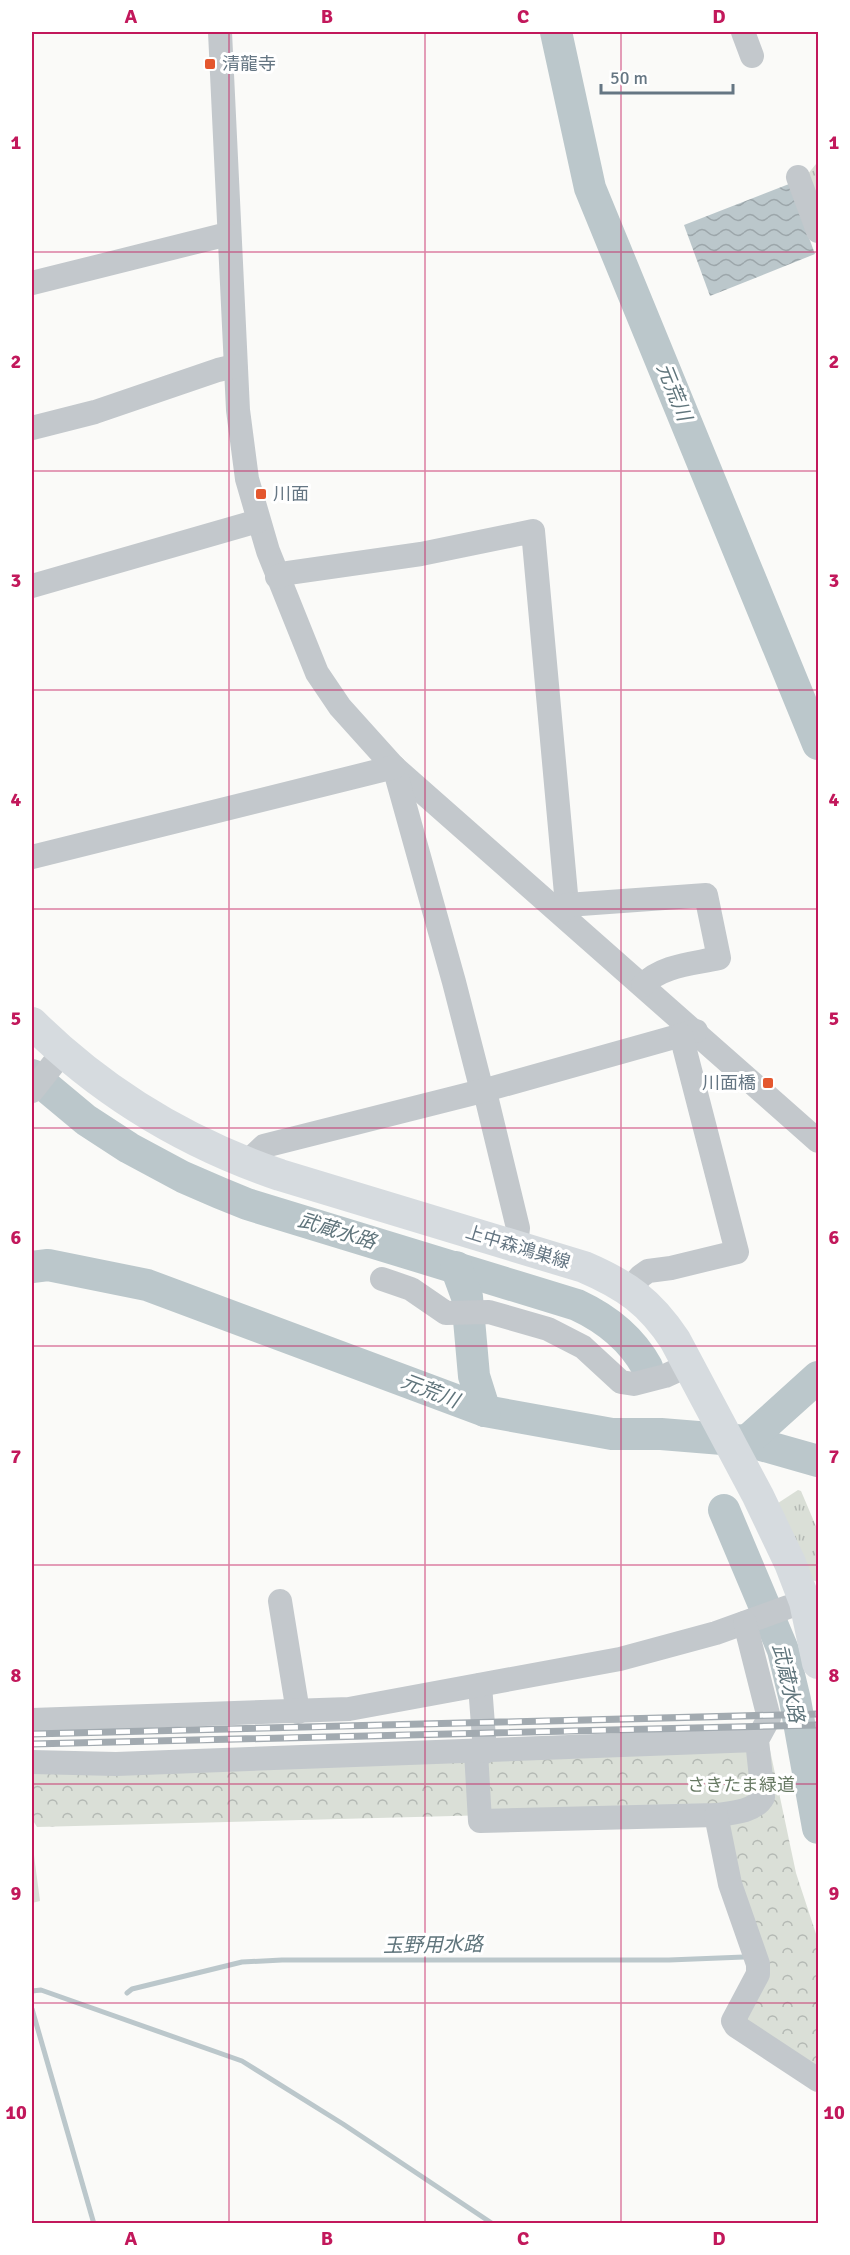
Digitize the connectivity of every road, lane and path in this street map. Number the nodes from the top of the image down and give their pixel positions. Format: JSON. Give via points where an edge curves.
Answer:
{"nodes":[{"id":1,"x":220,"y":32,"type":"edge"},
{"id":2,"x":743,"y":32,"type":"edge"},
{"id":3,"x":752,"y":56,"type":"dead end"},
{"id":4,"x":798,"y":177,"type":"dead end"},
{"id":5,"x":819,"y":231,"type":"edge"},
{"id":6,"x":229,"y":236,"type":"junction"},
{"id":7,"x":32,"y":283,"type":"edge"},
{"id":8,"x":235,"y":366,"type":"junction"},
{"id":9,"x":32,"y":428,"type":"edge"},
{"id":10,"x":258,"y":521,"type":"junction"},
{"id":11,"x":277,"y":577,"type":"junction"},
{"id":12,"x":32,"y":586,"type":"edge"},
{"id":13,"x":394,"y":767,"type":"junction"},
{"id":14,"x":32,"y":857,"type":"edge"},
{"id":15,"x":564,"y":909,"type":"junction"},
{"id":16,"x":643,"y":985,"type":"junction"},
{"id":17,"x":32,"y":1023,"type":"edge"},
{"id":18,"x":688,"y":1034,"type":"junction"},
{"id":19,"x":57,"y":1061,"type":"junction"},
{"id":20,"x":32,"y":1091,"type":"edge"},
{"id":21,"x":482,"y":1091,"type":"junction"},
{"id":22,"x":819,"y":1141,"type":"edge"},
{"id":23,"x":246,"y":1163,"type":"junction"},
{"id":24,"x":516,"y":1245,"type":"junction"},
{"id":25,"x":382,"y":1279,"type":"dead end"},
{"id":26,"x":629,"y":1289,"type":"junction"},
{"id":27,"x":693,"y":1372,"type":"junction"},
{"id":28,"x":280,"y":1601,"type":"dead end"},
{"id":29,"x":804,"y":1603,"type":"edge"},
{"id":30,"x":750,"y":1621,"type":"junction"},
{"id":31,"x":819,"y":1663,"type":"edge"},
{"id":32,"x":480,"y":1685,"type":"junction"},
{"id":33,"x":298,"y":1712,"type":"junction"},
{"id":34,"x":32,"y":1720,"type":"edge"},
{"id":35,"x":757,"y":1740,"type":"junction"},
{"id":36,"x":480,"y":1752,"type":"junction"},
{"id":37,"x":32,"y":1762,"type":"edge"},
{"id":38,"x":716,"y":1815,"type":"junction"},
{"id":39,"x":819,"y":2080,"type":"edge"}],
"edges":[{"from":1,"to":6,"type":"street"},
{"from":2,"to":3,"type":"street"},
{"from":4,"to":5,"type":"street"},
{"from":6,"to":7,"type":"street"},
{"from":6,"to":8,"type":"street"},
{"from":8,"to":9,"type":"street","via":[[95,412]]},
{"from":8,"to":10,"type":"street","via":[[241,441]]},
{"from":10,"to":11,"type":"street"},
{"from":10,"to":12,"type":"street"},
{"from":11,"to":13,"type":"street","via":[[317,673],[340,707]]},
{"from":11,"to":15,"type":"street","via":[[533,531]]},
{"from":13,"to":14,"type":"street"},
{"from":13,"to":15,"type":"street"},
{"from":13,"to":21,"type":"street"},
{"from":15,"to":16,"type":"street"},
{"from":15,"to":16,"type":"street","via":[[706,895],[719,958],[662,971]]},
{"from":16,"to":18,"type":"street"},
{"from":17,"to":19,"type":"main road","name":"上中森鴻巣線"},
{"from":18,"to":21,"type":"street"},
{"from":18,"to":22,"type":"street"},
{"from":18,"to":26,"type":"street","via":[[737,1252],[648,1271]]},
{"from":19,"to":20,"type":"street"},
{"from":19,"to":23,"type":"main road","name":"上中森鴻巣線","via":[[198,1143]]},
{"from":21,"to":23,"type":"street","via":[[264,1146]]},
{"from":21,"to":24,"type":"street","via":[[518,1228]]},
{"from":23,"to":24,"type":"main road","name":"上中森鴻巣線"},
{"from":24,"to":26,"type":"main road","name":"上中森鴻巣線","via":[[584,1267]]},
{"from":25,"to":27,"type":"street","via":[[411,1289],[446,1312],[489,1312],[548,1329],[583,1347],[621,1382],[634,1384]]},
{"from":26,"to":27,"type":"main road","name":"上中森鴻巣線","via":[[655,1312]]},
{"from":27,"to":29,"type":"main road","name":"上中森鴻巣線","via":[[758,1496]]},
{"from":28,"to":33,"type":"street"},
{"from":29,"to":30,"type":"street"},
{"from":29,"to":31,"type":"main road","name":"上中森鴻巣線"},
{"from":30,"to":32,"type":"street","via":[[658,1650]]},
{"from":30,"to":35,"type":"street","via":[[769,1718]]},
{"from":32,"to":33,"type":"street","via":[[350,1709]]},
{"from":32,"to":36,"type":"street"},
{"from":33,"to":34,"type":"street"},
{"from":35,"to":36,"type":"street"},
{"from":35,"to":38,"type":"street","via":[[761,1801],[751,1809]]},
{"from":36,"to":37,"type":"street","via":[[116,1764]]},
{"from":36,"to":38,"type":"street","via":[[480,1821]]},
{"from":38,"to":39,"type":"street","via":[[730,1884],[758,1964],[758,1974],[733,2021]]}]}
